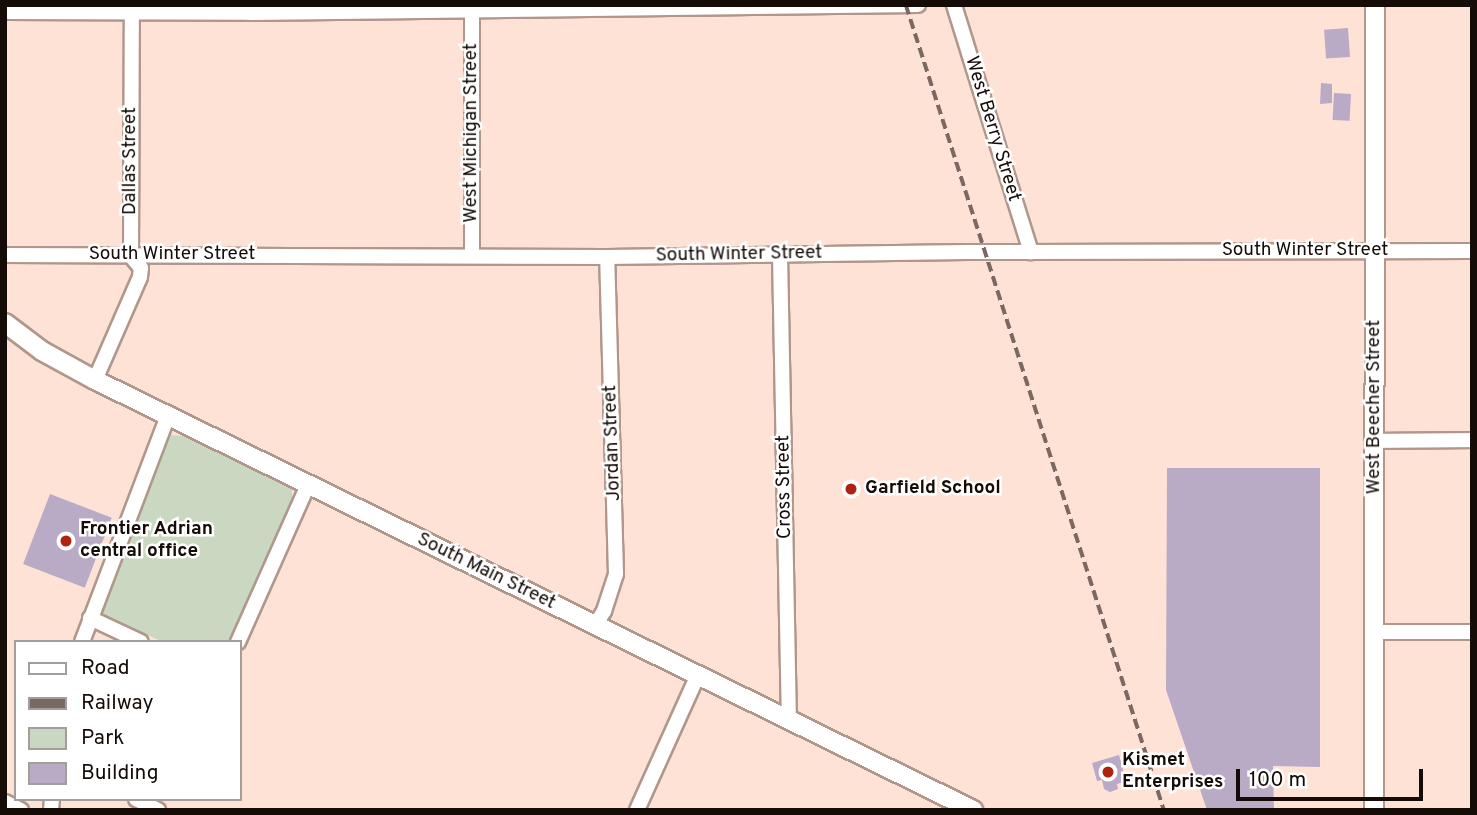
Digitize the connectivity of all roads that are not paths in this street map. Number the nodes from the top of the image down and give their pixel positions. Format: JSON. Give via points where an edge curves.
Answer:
{"nodes":[{"id":1,"x":918,"y":5,"type":"edge"},
{"id":2,"x":954,"y":5,"type":"edge"},
{"id":3,"x":1376,"y":5,"type":"edge"},
{"id":4,"x":472,"y":8,"type":"edge"},
{"id":5,"x":5,"y":12,"type":"edge"},
{"id":6,"x":132,"y":12,"type":"junction"},
{"id":7,"x":1376,"y":251,"type":"junction"},
{"id":8,"x":1472,"y":251,"type":"edge"},
{"id":9,"x":1031,"y":252,"type":"junction"},
{"id":10,"x":5,"y":255,"type":"edge"},
{"id":11,"x":780,"y":255,"type":"junction"},
{"id":12,"x":131,"y":256,"type":"junction"},
{"id":13,"x":472,"y":256,"type":"junction"},
{"id":14,"x":607,"y":257,"type":"junction"},
{"id":15,"x":5,"y":323,"type":"edge"},
{"id":16,"x":95,"y":380,"type":"junction"},
{"id":17,"x":168,"y":416,"type":"junction"},
{"id":18,"x":1472,"y":440,"type":"edge"},
{"id":19,"x":1374,"y":441,"type":"junction"},
{"id":20,"x":309,"y":485,"type":"junction"},
{"id":21,"x":90,"y":618,"type":"junction"},
{"id":22,"x":595,"y":625,"type":"junction"},
{"id":23,"x":1374,"y":632,"type":"junction"},
{"id":24,"x":1472,"y":632,"type":"edge"},
{"id":25,"x":83,"y":640,"type":"edge"},
{"id":26,"x":137,"y":640,"type":"edge"},
{"id":27,"x":239,"y":640,"type":"edge"},
{"id":28,"x":698,"y":675,"type":"junction"},
{"id":29,"x":789,"y":718,"type":"junction"},
{"id":30,"x":140,"y":801,"type":"edge"},
{"id":31,"x":5,"y":802,"type":"edge"},
{"id":32,"x":21,"y":810,"type":"edge"},
{"id":33,"x":158,"y":810,"type":"edge"},
{"id":34,"x":636,"y":810,"type":"edge"},
{"id":35,"x":973,"y":810,"type":"edge"},
{"id":36,"x":1374,"y":810,"type":"edge"}],
"edges":[{"from":1,"to":4,"type":"street"},
{"from":2,"to":9,"type":"street","name":"West Berry Street"},
{"from":3,"to":7,"type":"main road","name":"West Beecher Street"},
{"from":4,"to":6,"type":"street"},
{"from":4,"to":13,"type":"street","name":"West Michigan Street"},
{"from":5,"to":6,"type":"street"},
{"from":6,"to":12,"type":"street","name":"Dallas Street"},
{"from":7,"to":8,"type":"street","name":"South Winter Street"},
{"from":7,"to":9,"type":"street","name":"South Winter Street"},
{"from":7,"to":19,"type":"main road","name":"West Beecher Street"},
{"from":9,"to":11,"type":"street","name":"South Winter Street"},
{"from":10,"to":12,"type":"street","name":"South Winter Street"},
{"from":11,"to":14,"type":"street","name":"South Winter Street"},
{"from":11,"to":29,"type":"street","name":"Cross Street"},
{"from":12,"to":13,"type":"street","name":"South Winter Street"},
{"from":12,"to":16,"type":"street","name":"Dallas Street","via":[[141,268],[140,277]]},
{"from":13,"to":14,"type":"street","name":"South Winter Street"},
{"from":14,"to":22,"type":"street","name":"Jordan Street","via":[[616,574]]},
{"from":15,"to":16,"type":"main road","name":"South Main Street","via":[[42,351]]},
{"from":16,"to":17,"type":"main road","name":"South Main Street"},
{"from":17,"to":20,"type":"main road","name":"South Main Street"},
{"from":17,"to":21,"type":"street"},
{"from":18,"to":19,"type":"street"},
{"from":19,"to":23,"type":"main road","name":"West Beecher Street"},
{"from":20,"to":22,"type":"main road","name":"South Main Street"},
{"from":20,"to":27,"type":"street"},
{"from":21,"to":25,"type":"street"},
{"from":21,"to":26,"type":"street"},
{"from":22,"to":28,"type":"main road","name":"South Main Street"},
{"from":23,"to":24,"type":"street"},
{"from":23,"to":36,"type":"main road","name":"West Beecher Street"},
{"from":28,"to":29,"type":"main road","name":"South Main Street"},
{"from":28,"to":34,"type":"street"},
{"from":29,"to":35,"type":"main road","name":"South Main Street"},
{"from":30,"to":33,"type":"street"},
{"from":31,"to":32,"type":"street"}]}
